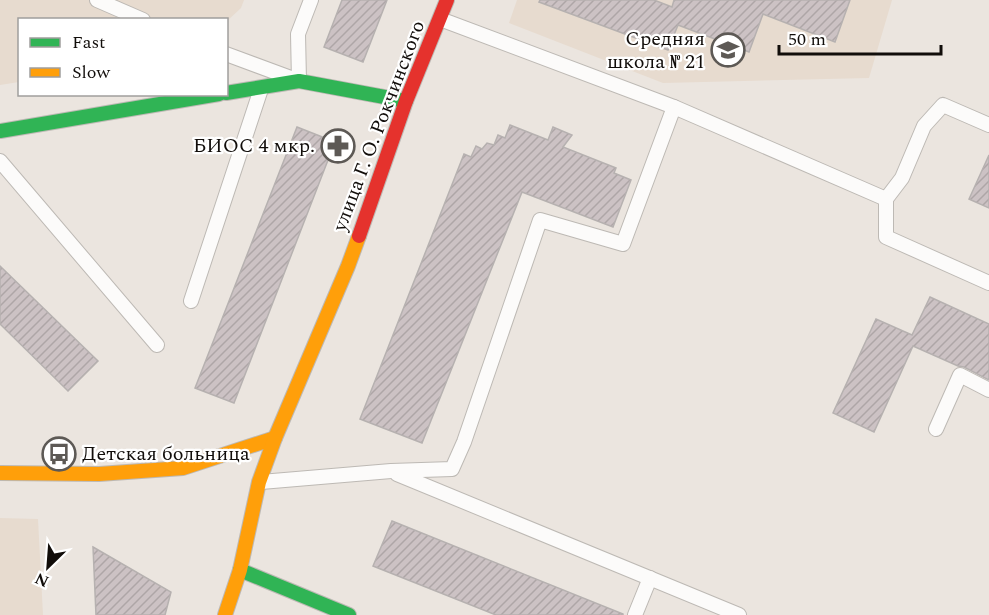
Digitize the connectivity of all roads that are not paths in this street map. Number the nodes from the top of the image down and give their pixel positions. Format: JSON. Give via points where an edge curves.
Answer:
{"nodes":[{"id":1,"x":97,"y":0,"type":"edge"},
{"id":2,"x":310,"y":0,"type":"edge"},
{"id":3,"x":447,"y":0,"type":"edge"},
{"id":4,"x":138,"y":18,"type":"edge"},
{"id":5,"x":440,"y":20,"type":"junction"},
{"id":6,"x":228,"y":55,"type":"edge"},
{"id":7,"x":299,"y":81,"type":"junction"},
{"id":8,"x":261,"y":87,"type":"junction"},
{"id":9,"x":228,"y":93,"type":"edge"},
{"id":10,"x":207,"y":96,"type":"edge"},
{"id":11,"x":406,"y":101,"type":"junction"},
{"id":12,"x":674,"y":107,"type":"junction"},
{"id":13,"x":989,"y":125,"type":"edge"},
{"id":14,"x":0,"y":131,"type":"edge"},
{"id":15,"x":0,"y":161,"type":"edge"},
{"id":16,"x":886,"y":199,"type":"junction"},
{"id":17,"x":989,"y":283,"type":"edge"},
{"id":18,"x":191,"y":301,"type":"dead end"},
{"id":19,"x":157,"y":345,"type":"dead end"},
{"id":20,"x":989,"y":390,"type":"edge"},
{"id":21,"x":936,"y":429,"type":"dead end"},
{"id":22,"x":275,"y":438,"type":"junction"},
{"id":23,"x":391,"y":471,"type":"junction"},
{"id":24,"x":0,"y":473,"type":"edge"},
{"id":25,"x":259,"y":482,"type":"junction"},
{"id":26,"x":240,"y":570,"type":"junction"},
{"id":27,"x":650,"y":578,"type":"junction"},
{"id":28,"x":225,"y":615,"type":"edge"},
{"id":29,"x":349,"y":615,"type":"edge"},
{"id":30,"x":635,"y":615,"type":"edge"},
{"id":31,"x":739,"y":615,"type":"edge"}],
"edges":[{"from":1,"to":4,"type":"lane"},
{"from":2,"to":7,"type":"lane","via":[[298,34]]},
{"from":3,"to":5,"type":"street","name":"улица Г. О. Рокчинского"},
{"from":5,"to":11,"type":"street","name":"улица Г. О. Рокчинского"},
{"from":5,"to":12,"type":"lane"},
{"from":6,"to":7,"type":"lane"},
{"from":7,"to":8,"type":"street"},
{"from":7,"to":11,"type":"street"},
{"from":8,"to":9,"type":"street"},
{"from":8,"to":18,"type":"lane"},
{"from":10,"to":14,"type":"street"},
{"from":11,"to":22,"type":"street","name":"улица Г. О. Рокчинского","via":[[348,266]]},
{"from":12,"to":16,"type":"lane"},
{"from":12,"to":23,"type":"lane","via":[[623,244],[540,219],[452,469]]},
{"from":13,"to":16,"type":"lane","via":[[943,105],[924,126],[902,177]]},
{"from":15,"to":19,"type":"lane"},
{"from":16,"to":17,"type":"lane","via":[[886,237]]},
{"from":20,"to":21,"type":"lane","via":[[960,375]]},
{"from":22,"to":24,"type":"street","via":[[183,468],[99,474]]},
{"from":22,"to":25,"type":"street","name":"улица Г. О. Рокчинского"},
{"from":23,"to":25,"type":"lane"},
{"from":23,"to":27,"type":"lane"},
{"from":25,"to":26,"type":"street","name":"улица Г. О. Рокчинского"},
{"from":26,"to":28,"type":"street","name":"улица Г. О. Рокчинского"},
{"from":26,"to":29,"type":"street"},
{"from":27,"to":30,"type":"lane"},
{"from":27,"to":31,"type":"lane"}]}
